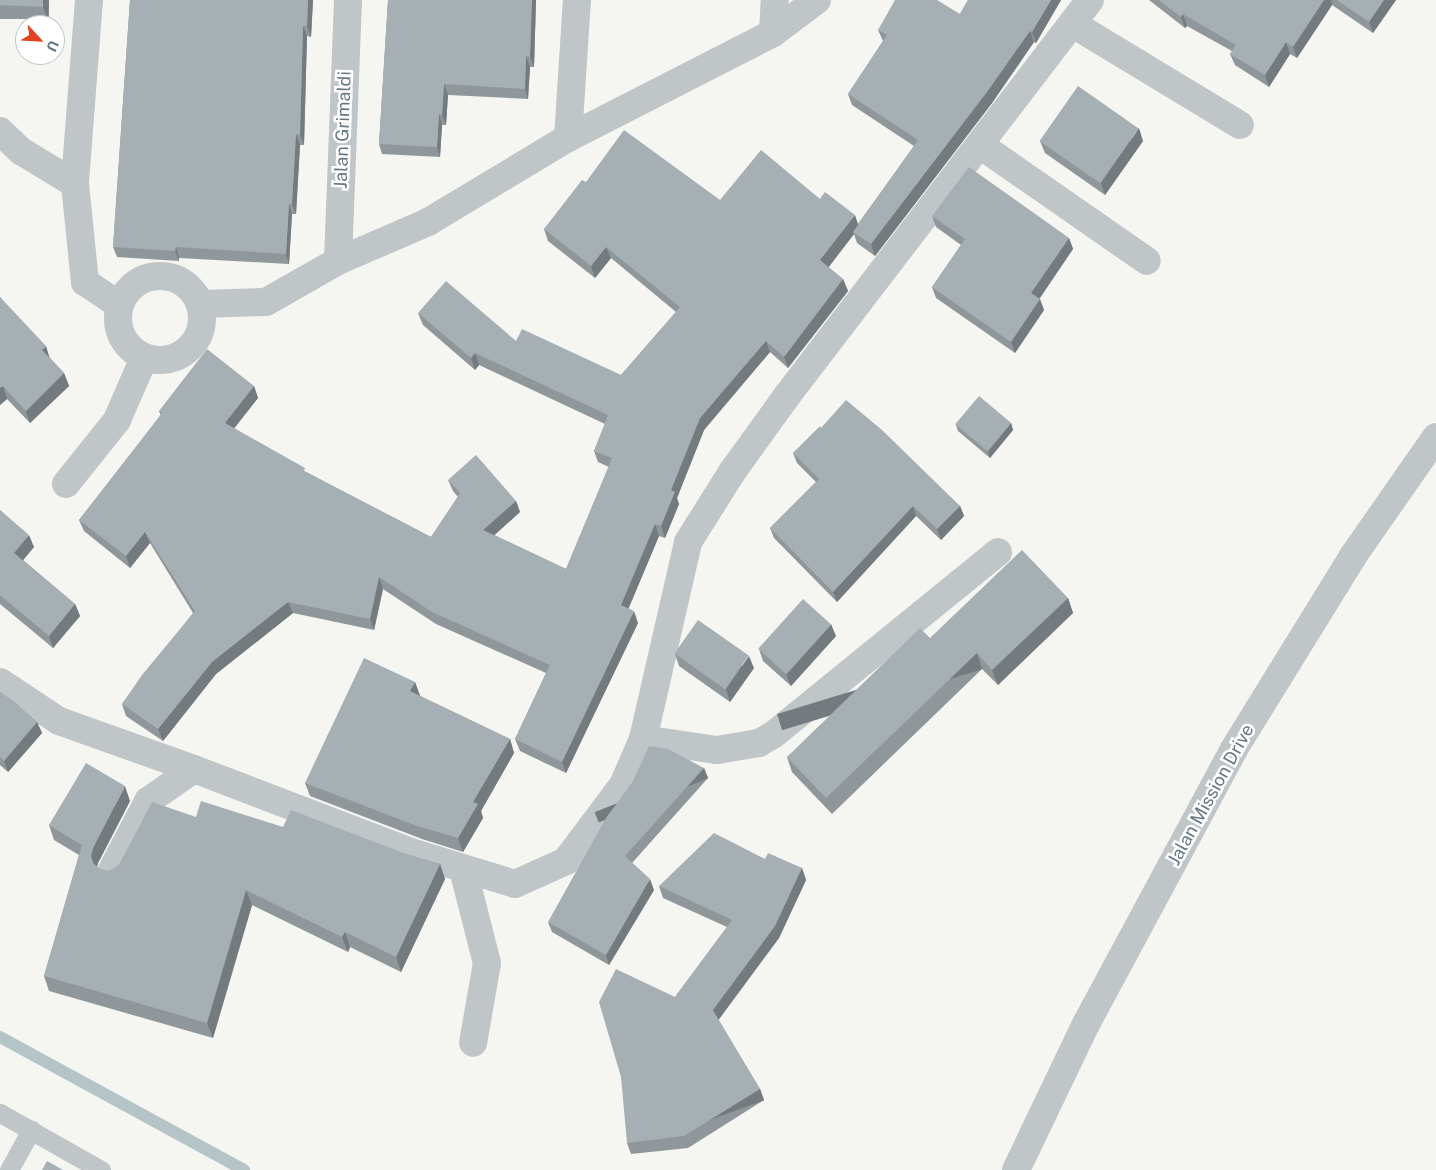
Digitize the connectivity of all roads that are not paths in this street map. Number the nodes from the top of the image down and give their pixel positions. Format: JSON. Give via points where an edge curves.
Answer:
{"nodes":[{"id":1,"x":89,"y":0,"type":"edge"},
{"id":2,"x":348,"y":0,"type":"edge"},
{"id":3,"x":577,"y":0,"type":"edge"},
{"id":4,"x":775,"y":0,"type":"edge"},
{"id":5,"x":817,"y":0,"type":"edge"},
{"id":6,"x":1090,"y":0,"type":"edge"},
{"id":7,"x":1073,"y":24,"type":"junction"},
{"id":8,"x":773,"y":32,"type":"junction"},
{"id":9,"x":1240,"y":125,"type":"dead end"},
{"id":10,"x":0,"y":131,"type":"edge"},
{"id":11,"x":568,"y":138,"type":"junction"},
{"id":12,"x":980,"y":145,"type":"junction"},
{"id":13,"x":75,"y":184,"type":"junction"},
{"id":14,"x":338,"y":261,"type":"junction"},
{"id":15,"x":1147,"y":261,"type":"dead end"},
{"id":16,"x":201,"y":304,"type":"junction"},
{"id":17,"x":119,"y":305,"type":"junction"},
{"id":18,"x":144,"y":358,"type":"junction"},
{"id":19,"x":1436,"y":436,"type":"edge"},
{"id":20,"x":66,"y":484,"type":"dead end"},
{"id":21,"x":998,"y":552,"type":"dead end"},
{"id":22,"x":0,"y":682,"type":"edge"},
{"id":23,"x":643,"y":739,"type":"junction"},
{"id":24,"x":194,"y":769,"type":"junction"},
{"id":25,"x":462,"y":869,"type":"junction"},
{"id":26,"x":112,"y":870,"type":"edge"},
{"id":27,"x":473,"y":1042,"type":"dead end"},
{"id":28,"x":0,"y":1113,"type":"edge"},
{"id":29,"x":31,"y":1130,"type":"junction"},
{"id":30,"x":9,"y":1170,"type":"edge"},
{"id":31,"x":102,"y":1170,"type":"edge"},
{"id":32,"x":1016,"y":1170,"type":"edge"}],
"edges":[{"from":1,"to":13,"type":"street"},
{"from":2,"to":14,"type":"street","name":"Jalan Grimaldi"},
{"from":3,"to":11,"type":"street"},
{"from":4,"to":8,"type":"street"},
{"from":5,"to":8,"type":"street"},
{"from":6,"to":7,"type":"street"},
{"from":7,"to":9,"type":"street"},
{"from":7,"to":12,"type":"street"},
{"from":8,"to":11,"type":"street"},
{"from":10,"to":13,"type":"street","via":[[21,151]]},
{"from":11,"to":14,"type":"street","via":[[428,222]]},
{"from":12,"to":15,"type":"street"},
{"from":12,"to":23,"type":"street","via":[[786,397],[732,472],[688,542]]},
{"from":13,"to":17,"type":"street","via":[[85,282]]},
{"from":14,"to":16,"type":"street","via":[[266,302]]},
{"from":16,"to":17,"type":"street","via":[[190,288],[171,277],[150,277],[130,288]]},
{"from":16,"to":18,"type":"street","via":[[202,323],[196,342],[182,355],[164,361]]},
{"from":17,"to":18,"type":"street","via":[[118,327],[127,346]]},
{"from":18,"to":20,"type":"street","via":[[117,420]]},
{"from":19,"to":32,"type":"street","name":"Jalan Mission Drive","via":[[1353,556],[1234,749],[1086,1024]]},
{"from":21,"to":23,"type":"street","via":[[759,743],[717,750]]},
{"from":22,"to":24,"type":"street","via":[[59,722]]},
{"from":23,"to":25,"type":"street","via":[[623,785],[566,861],[516,884]]},
{"from":24,"to":25,"type":"street"},
{"from":24,"to":26,"type":"street","via":[[148,801]]},
{"from":25,"to":27,"type":"street","via":[[487,963]]},
{"from":28,"to":29,"type":"lane"},
{"from":29,"to":30,"type":"lane"},
{"from":29,"to":31,"type":"lane"}]}
